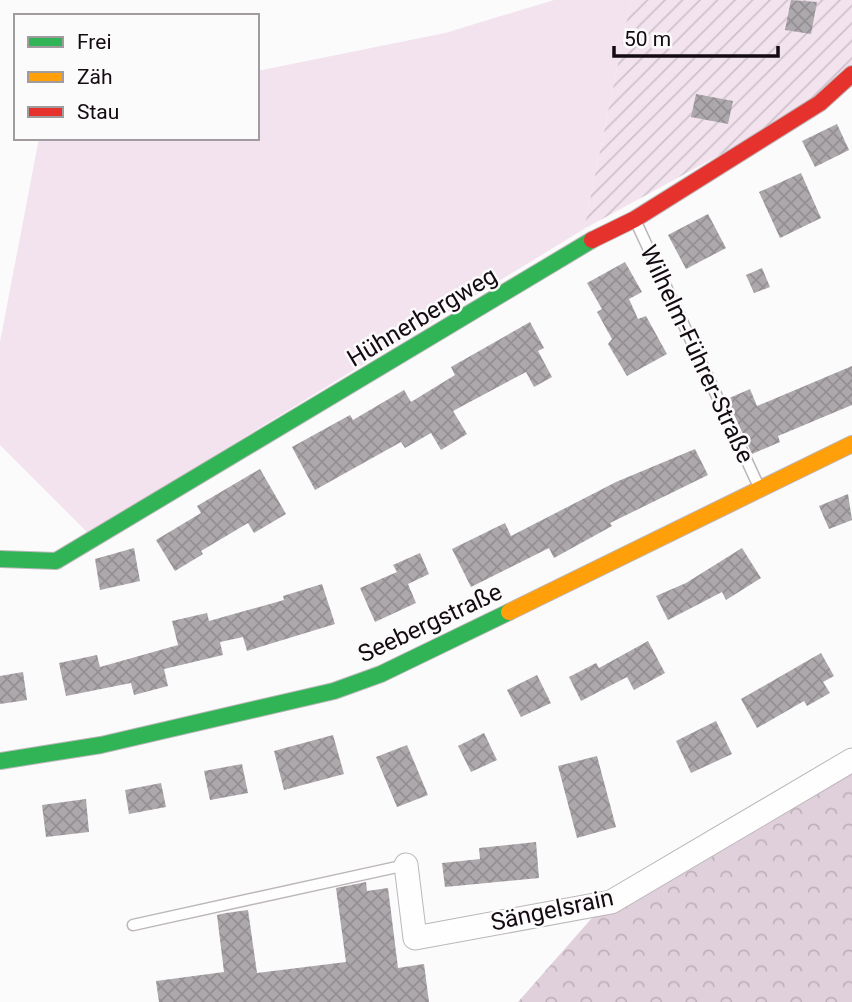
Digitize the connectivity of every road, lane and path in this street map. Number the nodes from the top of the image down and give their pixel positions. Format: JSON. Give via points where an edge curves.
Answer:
{"nodes":[{"id":1,"x":852,"y":74,"type":"edge"},
{"id":2,"x":635,"y":219,"type":"junction"},
{"id":3,"x":852,"y":444,"type":"edge"},
{"id":4,"x":759,"y":488,"type":"junction"},
{"id":5,"x":0,"y":559,"type":"edge"},
{"id":6,"x":852,"y":760,"type":"edge"},
{"id":7,"x":0,"y":761,"type":"edge"},
{"id":8,"x":406,"y":865,"type":"joint"},
{"id":9,"x":133,"y":925,"type":"dead end"}],
"edges":[{"from":1,"to":2,"type":"street","name":"Hühnerbergweg","via":[[820,103]]},
{"from":2,"to":4,"type":"lane","name":"Wilhelm-Führer-Straße"},
{"from":2,"to":5,"type":"street","name":"Hühnerbergweg","via":[[616,226],[57,561]]},
{"from":3,"to":4,"type":"street","name":"Seebergstraße"},
{"from":4,"to":7,"type":"street","name":"Seebergstraße","via":[[381,674],[334,691],[114,742]]},
{"from":6,"to":8,"type":"street","name":"Sängelsrain","via":[[611,902],[415,938]]},
{"from":8,"to":9,"type":"lane"}]}
